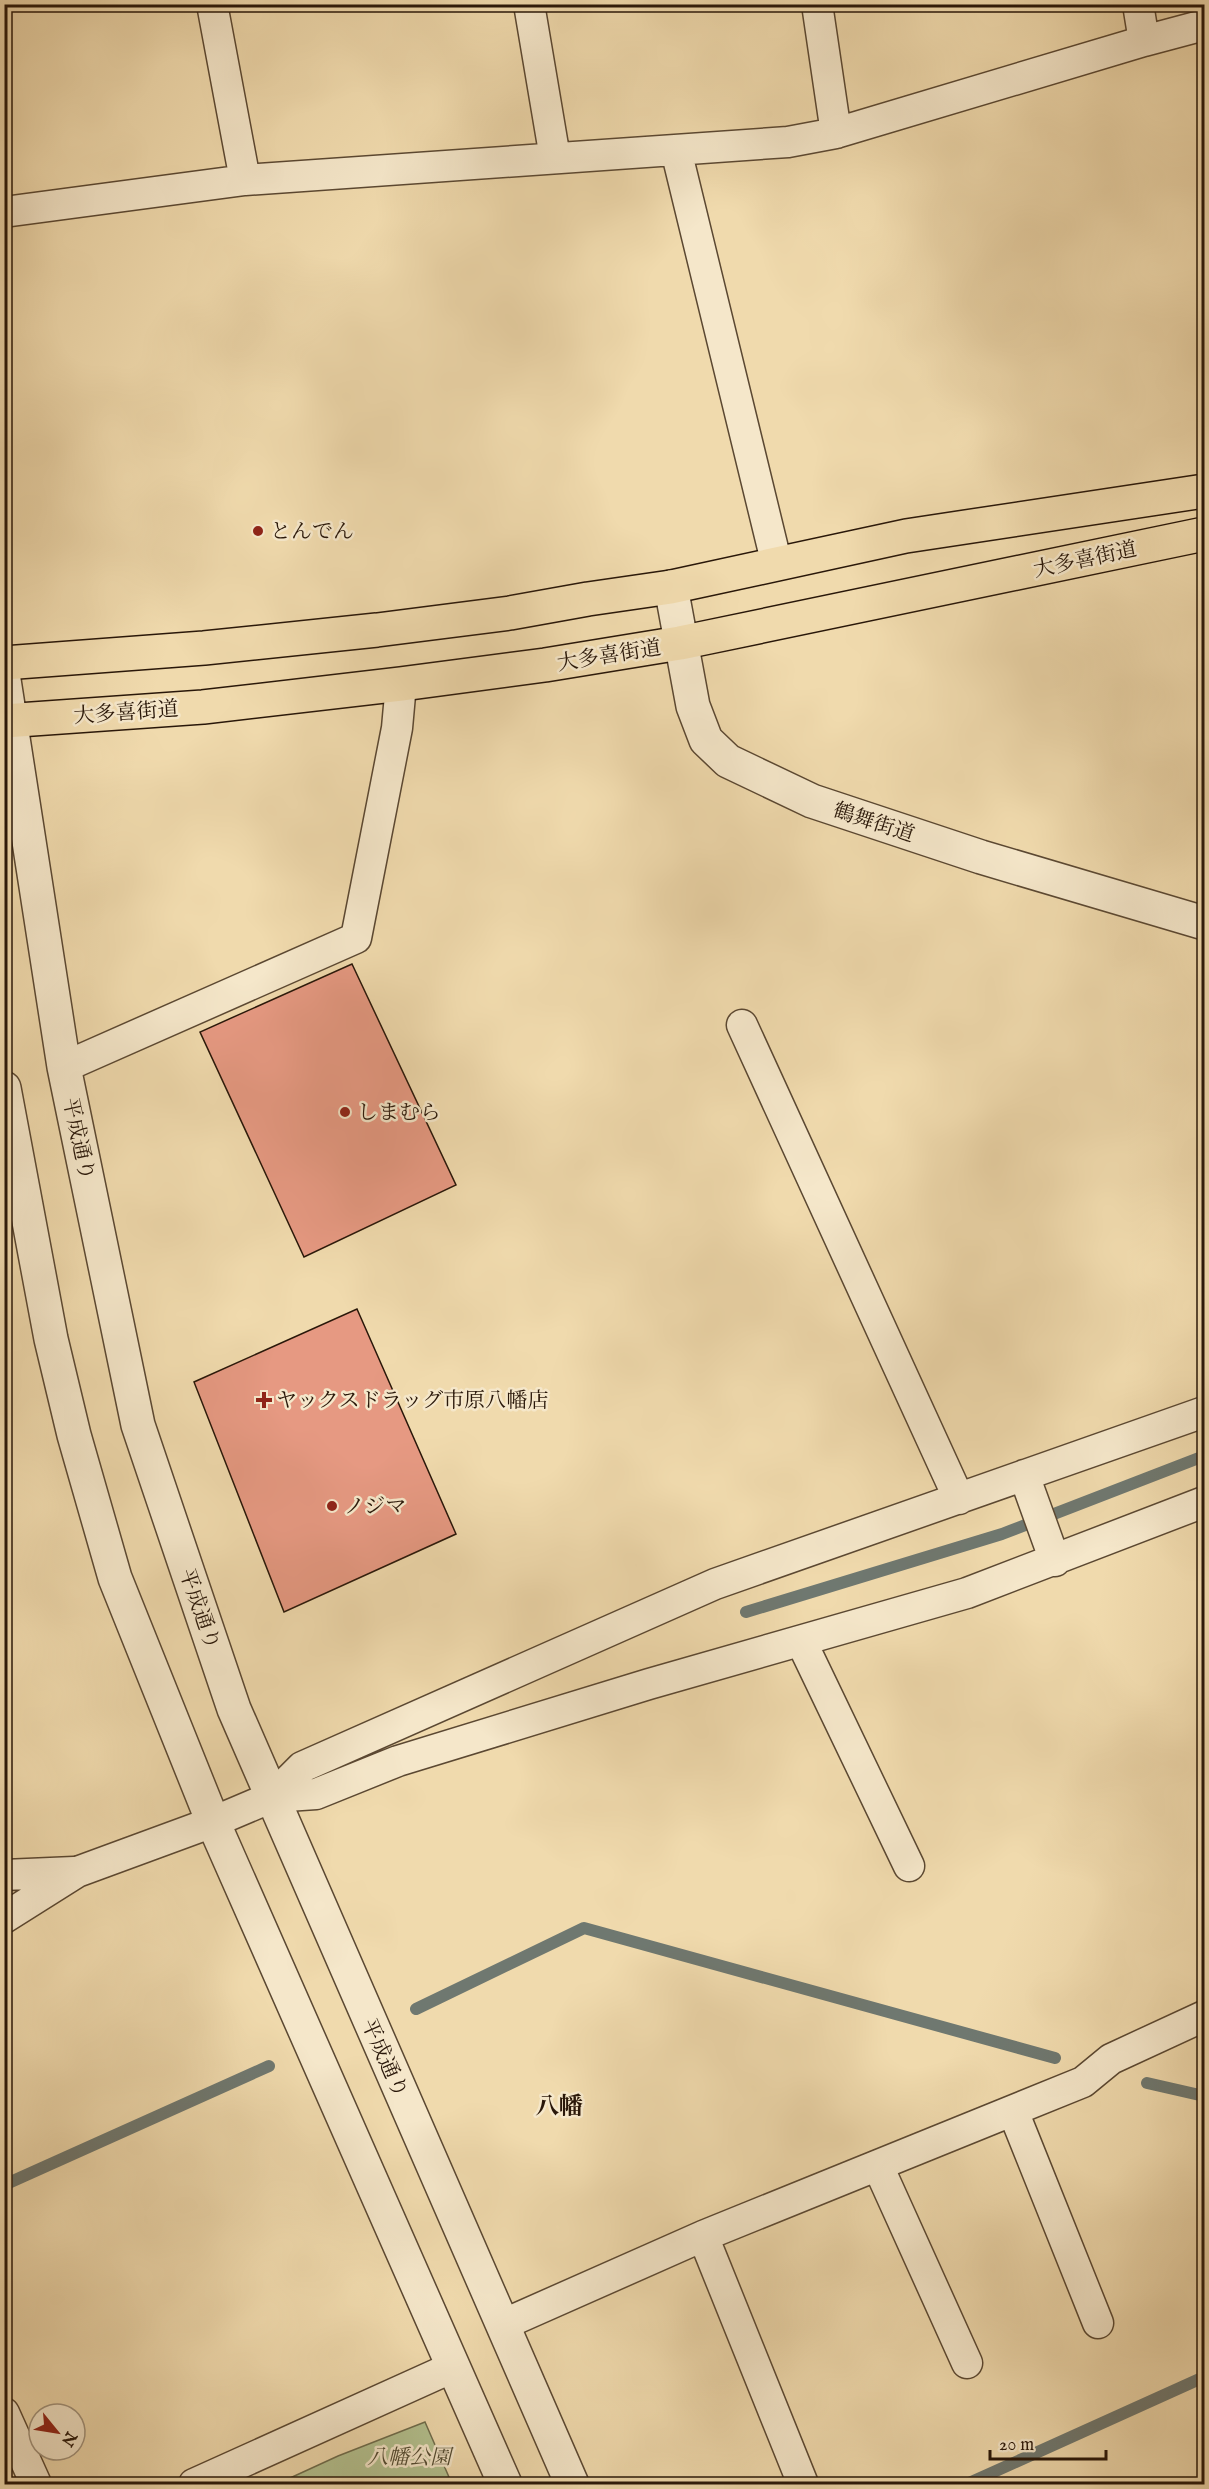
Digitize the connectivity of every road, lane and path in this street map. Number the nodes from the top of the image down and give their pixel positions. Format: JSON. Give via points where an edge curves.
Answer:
{"nodes":[{"id":1,"x":212,"y":4,"type":"edge"},
{"id":2,"x":529,"y":4,"type":"edge"},
{"id":3,"x":817,"y":4,"type":"edge"},
{"id":4,"x":1138,"y":4,"type":"edge"},
{"id":5,"x":1204,"y":25,"type":"edge"},
{"id":6,"x":1144,"y":40,"type":"junction"},
{"id":7,"x":836,"y":133,"type":"junction"},
{"id":8,"x":676,"y":150,"type":"junction"},
{"id":9,"x":555,"y":158,"type":"junction"},
{"id":10,"x":245,"y":180,"type":"junction"},
{"id":11,"x":4,"y":212,"type":"edge"},
{"id":12,"x":1204,"y":491,"type":"edge"},
{"id":13,"x":1204,"y":534,"type":"edge"},
{"id":14,"x":777,"y":565,"type":"junction"},
{"id":15,"x":671,"y":587,"type":"junction"},
{"id":16,"x":680,"y":644,"type":"junction"},
{"id":17,"x":4,"y":663,"type":"edge"},
{"id":18,"x":4,"y":680,"type":"edge"},
{"id":19,"x":401,"y":684,"type":"junction"},
{"id":20,"x":8,"y":720,"type":"edge"},
{"id":21,"x":1204,"y":923,"type":"edge"},
{"id":22,"x":742,"y":1025,"type":"dead end"},
{"id":23,"x":64,"y":1066,"type":"junction"},
{"id":24,"x":5,"y":1090,"type":"edge"},
{"id":25,"x":1204,"y":1412,"type":"edge"},
{"id":26,"x":1024,"y":1475,"type":"junction"},
{"id":27,"x":959,"y":1499,"type":"junction"},
{"id":28,"x":1204,"y":1502,"type":"edge"},
{"id":29,"x":1055,"y":1561,"type":"junction"},
{"id":30,"x":801,"y":1641,"type":"junction"},
{"id":31,"x":272,"y":1797,"type":"junction"},
{"id":32,"x":213,"y":1822,"type":"junction"},
{"id":33,"x":909,"y":1866,"type":"dead end"},
{"id":34,"x":77,"y":1872,"type":"junction"},
{"id":35,"x":4,"y":1875,"type":"edge"},
{"id":36,"x":4,"y":1918,"type":"edge"},
{"id":37,"x":1204,"y":2016,"type":"edge"},
{"id":38,"x":1013,"y":2111,"type":"junction"},
{"id":39,"x":878,"y":2166,"type":"junction"},
{"id":40,"x":703,"y":2236,"type":"junction"},
{"id":41,"x":1098,"y":2324,"type":"dead end"},
{"id":42,"x":502,"y":2325,"type":"junction"},
{"id":43,"x":967,"y":2363,"type":"dead end"},
{"id":44,"x":453,"y":2367,"type":"junction"},
{"id":45,"x":4,"y":2413,"type":"edge"},
{"id":46,"x":36,"y":2484,"type":"edge"},
{"id":47,"x":194,"y":2484,"type":"edge"},
{"id":48,"x":505,"y":2484,"type":"edge"},
{"id":49,"x":572,"y":2484,"type":"edge"},
{"id":50,"x":803,"y":2484,"type":"edge"}],
"edges":[{"from":1,"to":10,"type":"street"},
{"from":2,"to":9,"type":"street"},
{"from":3,"to":7,"type":"street"},
{"from":4,"to":6,"type":"street"},
{"from":5,"to":6,"type":"street"},
{"from":6,"to":7,"type":"street"},
{"from":7,"to":8,"type":"street","via":[[788,142]]},
{"from":8,"to":9,"type":"street"},
{"from":8,"to":14,"type":"street"},
{"from":9,"to":10,"type":"street"},
{"from":10,"to":11,"type":"street"},
{"from":12,"to":14,"type":"highway","via":[[906,536]]},
{"from":13,"to":16,"type":"highway","name":"大多喜街道"},
{"from":14,"to":15,"type":"highway"},
{"from":15,"to":16,"type":"street","name":"鶴舞街道"},
{"from":15,"to":17,"type":"highway","via":[[510,614],[377,630]]},
{"from":16,"to":19,"type":"highway","name":"大多喜街道"},
{"from":16,"to":21,"type":"street","name":"鶴舞街道","via":[[699,724],[706,740],[728,761],[842,812]]},
{"from":18,"to":20,"type":"street","name":"平成通り"},
{"from":19,"to":20,"type":"highway","name":"大多喜街道","via":[[203,707]]},
{"from":19,"to":23,"type":"street","via":[[397,728],[356,938]]},
{"from":20,"to":23,"type":"street","name":"平成通り"},
{"from":22,"to":27,"type":"street"},
{"from":23,"to":31,"type":"street","name":"平成通り","via":[[138,1425],[234,1709]]},
{"from":24,"to":32,"type":"street","via":[[51,1338],[87,1479],[116,1578]]},
{"from":25,"to":26,"type":"street"},
{"from":26,"to":27,"type":"street"},
{"from":26,"to":29,"type":"street"},
{"from":27,"to":31,"type":"street","via":[[715,1584],[302,1767]]},
{"from":28,"to":29,"type":"street"},
{"from":29,"to":30,"type":"street","via":[[967,1593]]},
{"from":30,"to":31,"type":"street","via":[[398,1761],[316,1794]]},
{"from":30,"to":33,"type":"street"},
{"from":31,"to":32,"type":"street"},
{"from":31,"to":42,"type":"street","name":"平成通り"},
{"from":32,"to":34,"type":"street"},
{"from":32,"to":44,"type":"street"},
{"from":34,"to":35,"type":"street"},
{"from":34,"to":36,"type":"street"},
{"from":37,"to":38,"type":"street","via":[[1111,2059],[1083,2082]]},
{"from":38,"to":39,"type":"street"},
{"from":38,"to":41,"type":"street"},
{"from":39,"to":40,"type":"street"},
{"from":39,"to":43,"type":"street"},
{"from":40,"to":42,"type":"street"},
{"from":40,"to":50,"type":"street"},
{"from":42,"to":49,"type":"street","name":"平成通り"},
{"from":44,"to":47,"type":"street"},
{"from":44,"to":48,"type":"street"},
{"from":45,"to":46,"type":"street"}]}
